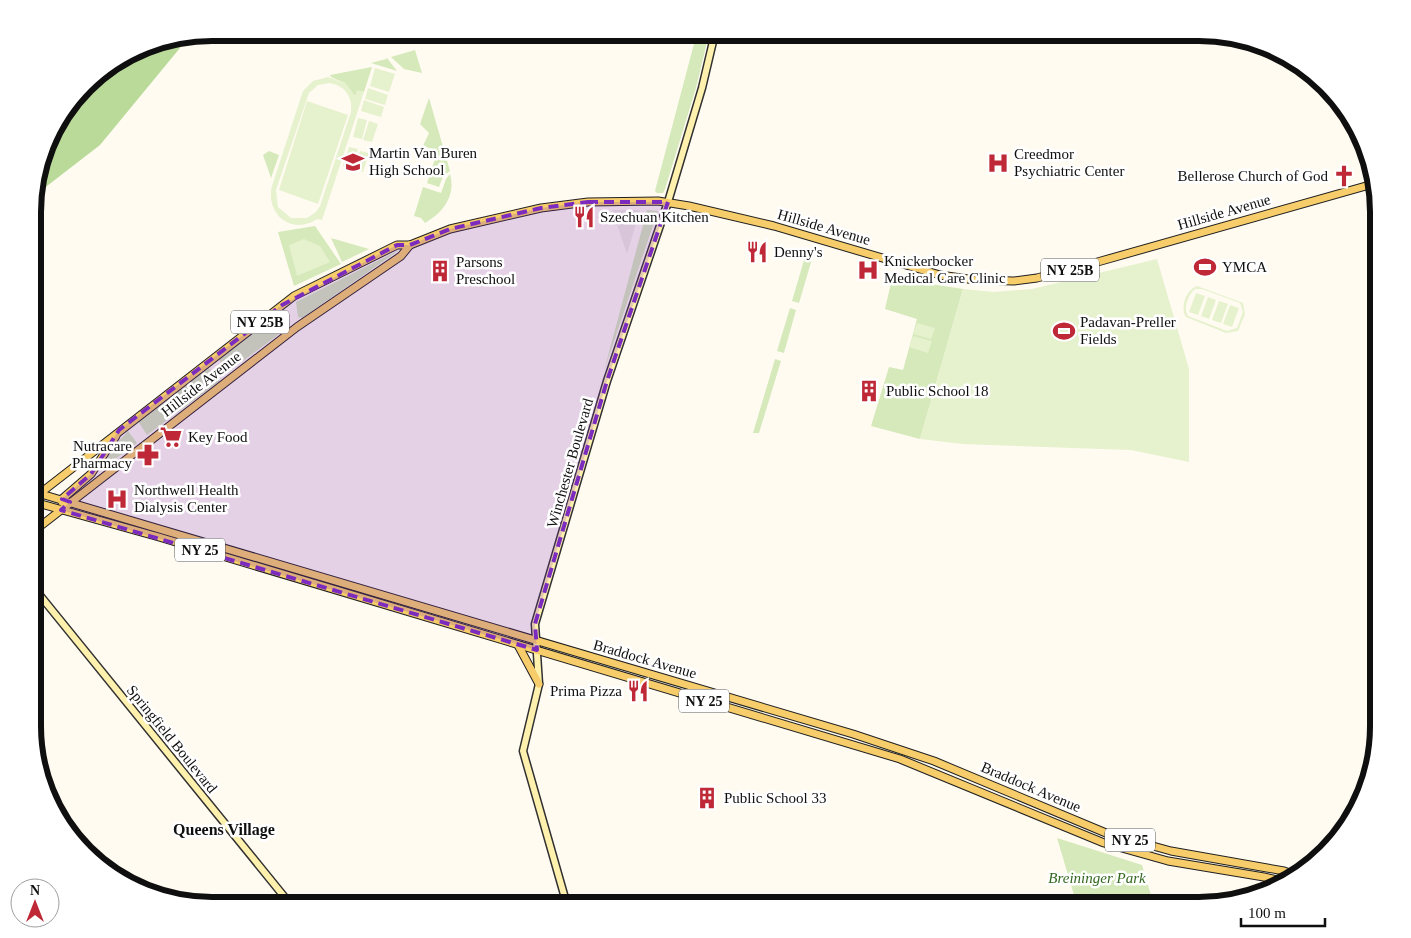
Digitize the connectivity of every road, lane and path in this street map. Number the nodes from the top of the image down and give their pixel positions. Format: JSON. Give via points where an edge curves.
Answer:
{"nodes":[{"id":1,"x":712,"y":41,"type":"edge"},
{"id":2,"x":1367,"y":186,"type":"edge"},
{"id":3,"x":668,"y":202,"type":"junction"},
{"id":4,"x":410,"y":245,"type":"junction"},
{"id":5,"x":119,"y":430,"type":"junction"},
{"id":6,"x":41,"y":496,"type":"edge"},
{"id":7,"x":41,"y":499,"type":"edge"},
{"id":8,"x":62,"y":499,"type":"junction"},
{"id":9,"x":41,"y":501,"type":"edge"},
{"id":10,"x":70,"y":502,"type":"junction"},
{"id":11,"x":61,"y":510,"type":"junction"},
{"id":12,"x":41,"y":526,"type":"edge"},
{"id":13,"x":358,"y":587,"type":"junction"},
{"id":14,"x":41,"y":597,"type":"edge"},
{"id":15,"x":355,"y":597,"type":"junction"},
{"id":16,"x":536,"y":642,"type":"junction"},
{"id":17,"x":518,"y":645,"type":"junction"},
{"id":18,"x":538,"y":650,"type":"junction"},
{"id":19,"x":539,"y":684,"type":"junction"},
{"id":20,"x":1286,"y":872,"type":"edge"},
{"id":21,"x":1274,"y":879,"type":"edge"},
{"id":22,"x":284,"y":897,"type":"edge"},
{"id":23,"x":565,"y":897,"type":"edge"}],
"edges":[{"from":1,"to":3,"type":"main road","name":"Winchester Boulevard"},
{"from":2,"to":3,"type":"main road","name":"Hillside Avenue","number":"NY 25B","via":[[1094,264],[1014,281],[940,275],[774,226]]},
{"from":3,"to":4,"type":"main road","name":"Hillside Avenue","number":"NY 25B","via":[[588,202],[541,208],[450,229]]},
{"from":3,"to":16,"type":"main road","name":"Winchester Boulevard","via":[[599,408],[535,624]]},
{"from":4,"to":5,"type":"main road","name":"Hillside Avenue","number":"NY 25B","via":[[397,245],[294,296]]},
{"from":4,"to":10,"type":"main road","name":"Hillside Avenue","number":"NY 25B","via":[[402,256],[297,327]]},
{"from":5,"to":6,"type":"main road","name":"Hillside Avenue","number":"NY 25B"},
{"from":5,"to":8,"type":"main road","via":[[91,474]]},
{"from":7,"to":8,"type":"main road","name":"Braddock Avenue","number":"NY 25"},
{"from":8,"to":10,"type":"main road","name":"Braddock Avenue","number":"NY 25"},
{"from":8,"to":11,"type":"main road"},
{"from":9,"to":11,"type":"main road","name":"Braddock Avenue"},
{"from":10,"to":11,"type":"main road","name":"Hillside Avenue","number":"NY 25B"},
{"from":10,"to":13,"type":"main road","name":"Braddock Avenue","number":"NY 25"},
{"from":11,"to":12,"type":"main road","name":"Hillside Avenue"},
{"from":11,"to":15,"type":"main road","name":"Braddock Avenue","number":"NY 25"},
{"from":13,"to":15,"type":"main road"},
{"from":13,"to":16,"type":"main road","name":"Braddock Avenue","number":"NY 25"},
{"from":14,"to":22,"type":"main road","name":"Springfield Boulevard"},
{"from":15,"to":17,"type":"main road","name":"Braddock Avenue","number":"NY 25"},
{"from":16,"to":18,"type":"main road","name":"Winchester Boulevard"},
{"from":16,"to":20,"type":"main road","name":"Braddock Avenue","number":"NY 25","via":[[853,734],[934,762],[1106,833],[1171,851]]},
{"from":17,"to":18,"type":"main road","name":"Braddock Avenue","number":"NY 25"},
{"from":17,"to":19,"type":"main road"},
{"from":18,"to":19,"type":"main road","name":"Winchester Boulevard"},
{"from":18,"to":21,"type":"main road","name":"Braddock Avenue","number":"NY 25","via":[[900,760],[1104,843],[1168,861]]},
{"from":19,"to":23,"type":"main road","name":"Winchester Boulevard","via":[[523,751]]}]}
